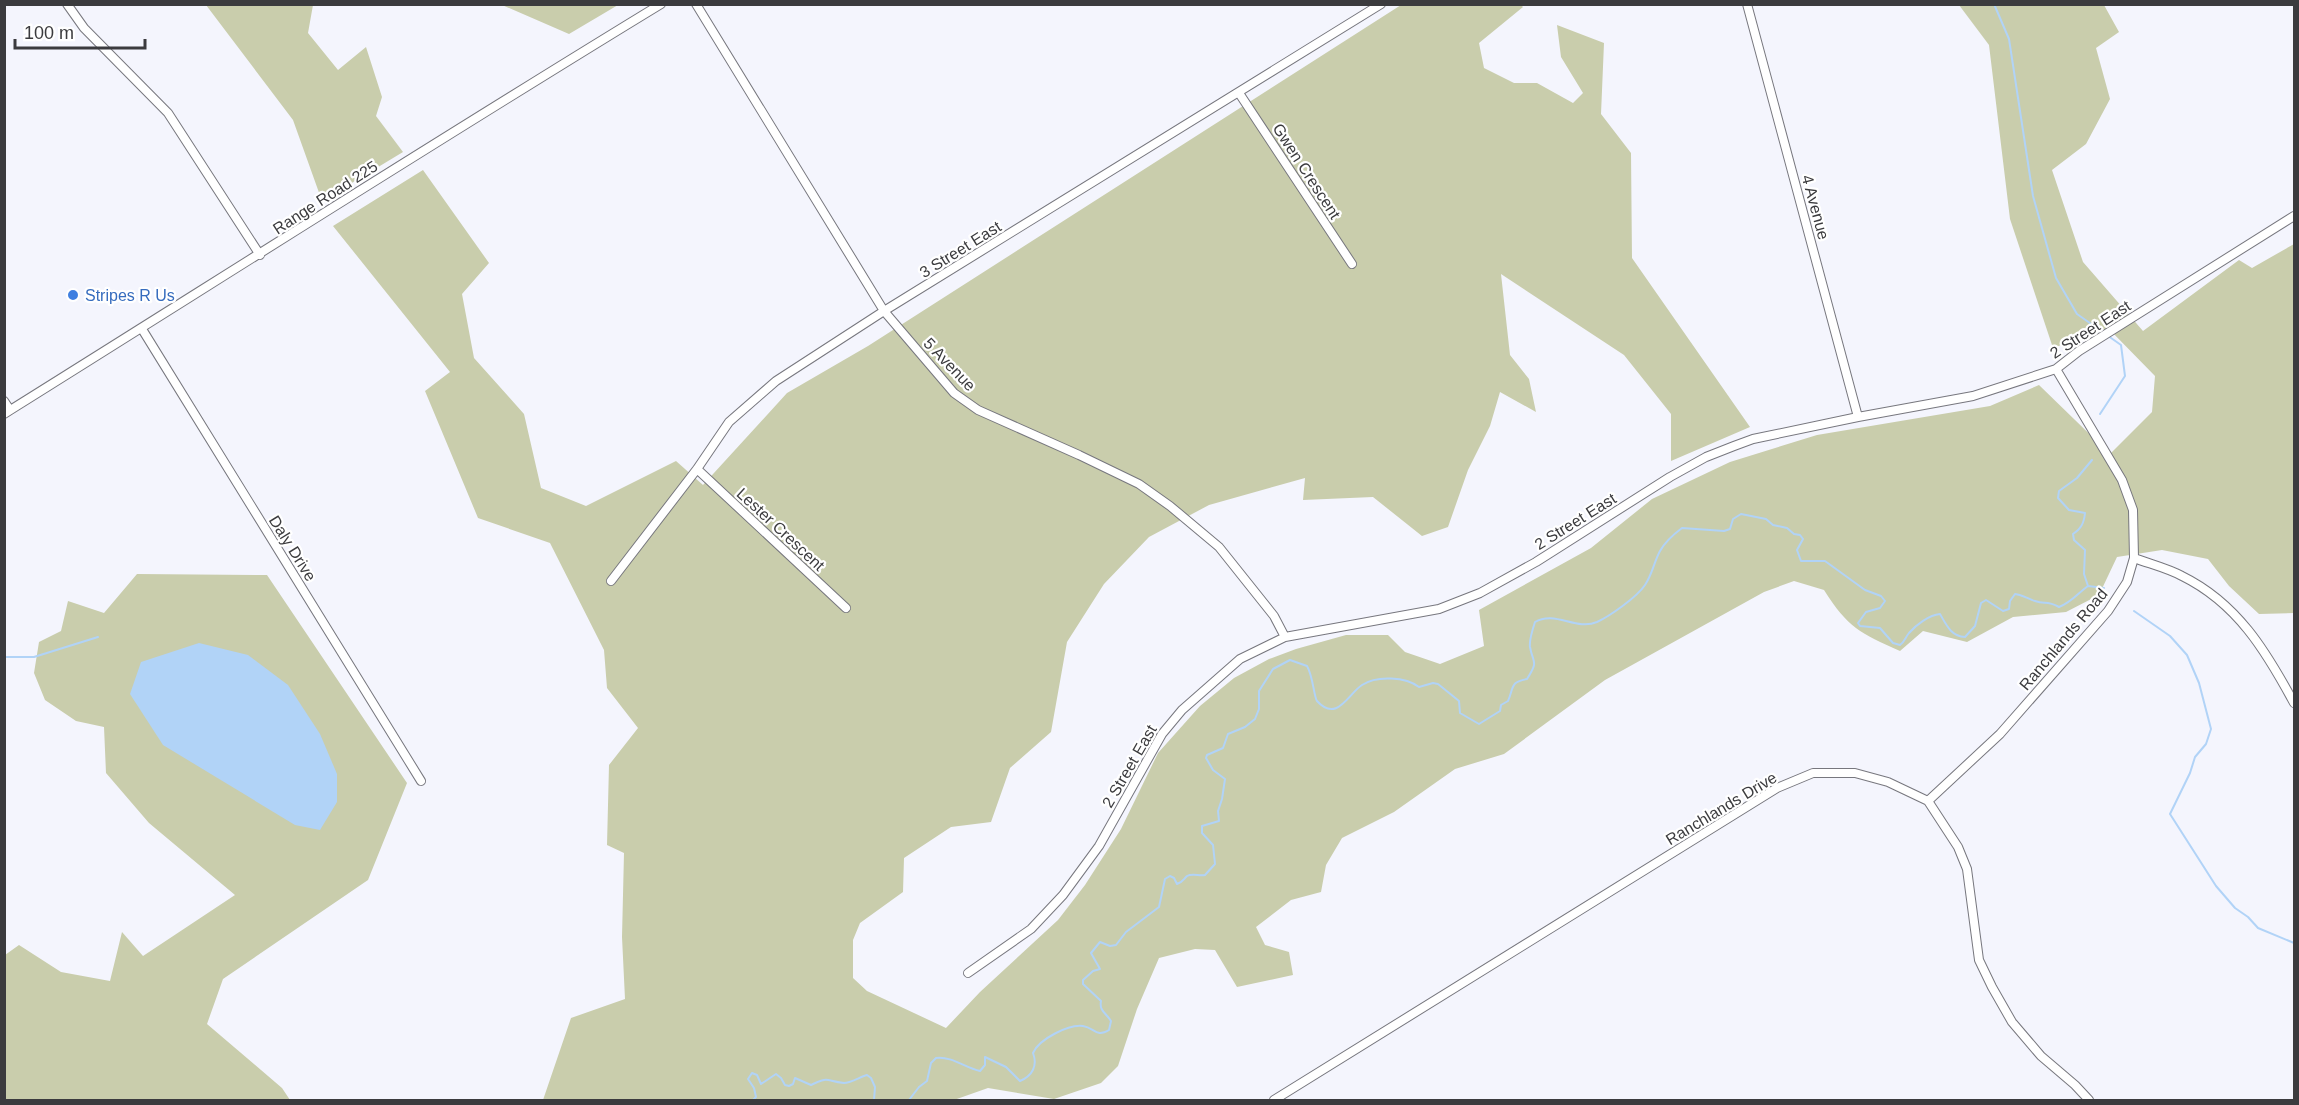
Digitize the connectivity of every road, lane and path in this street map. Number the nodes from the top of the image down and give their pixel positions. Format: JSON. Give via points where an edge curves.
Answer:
{"nodes":[{"id":1,"x":67,"y":4,"type":"edge"},
{"id":2,"x":661,"y":4,"type":"edge"},
{"id":3,"x":696,"y":4,"type":"edge"},
{"id":4,"x":1381,"y":4,"type":"edge"},
{"id":5,"x":1747,"y":4,"type":"edge"},
{"id":6,"x":1239,"y":93,"type":"junction"},
{"id":7,"x":2295,"y":216,"type":"edge"},
{"id":8,"x":260,"y":255,"type":"junction"},
{"id":9,"x":1352,"y":264,"type":"dead end"},
{"id":10,"x":884,"y":311,"type":"junction"},
{"id":11,"x":142,"y":329,"type":"junction"},
{"id":12,"x":2056,"y":369,"type":"junction"},
{"id":13,"x":4,"y":401,"type":"edge"},
{"id":14,"x":7,"y":412,"type":"edge"},
{"id":15,"x":1858,"y":417,"type":"junction"},
{"id":16,"x":697,"y":469,"type":"junction"},
{"id":17,"x":2134,"y":558,"type":"junction"},
{"id":18,"x":611,"y":581,"type":"dead end"},
{"id":19,"x":846,"y":608,"type":"dead end"},
{"id":20,"x":1285,"y":637,"type":"junction"},
{"id":21,"x":2295,"y":703,"type":"edge"},
{"id":22,"x":422,"y":781,"type":"dead end"},
{"id":23,"x":1928,"y":801,"type":"junction"},
{"id":24,"x":968,"y":973,"type":"dead end"},
{"id":25,"x":1274,"y":1101,"type":"edge"},
{"id":26,"x":2089,"y":1101,"type":"edge"}],
"edges":[{"from":1,"to":8,"type":"street","via":[[84,28],[168,113]]},
{"from":2,"to":8,"type":"street","name":"Range Road 225","via":[[453,130]]},
{"from":3,"to":10,"type":"street","name":"5 Avenue"},
{"from":4,"to":6,"type":"street","name":"3 Street East"},
{"from":5,"to":15,"type":"street","name":"4 Avenue"},
{"from":6,"to":9,"type":"street","name":"Gwen Crescent"},
{"from":6,"to":10,"type":"street","name":"3 Street East"},
{"from":7,"to":12,"type":"street","name":"2 Street East"},
{"from":8,"to":11,"type":"street","name":"Range Road 225"},
{"from":10,"to":16,"type":"street","name":"3 Street East","via":[[795,367],[742,409]]},
{"from":10,"to":20,"type":"street","name":"5 Avenue","via":[[954,393],[978,410],[1129,480],[1170,506],[1218,547],[1274,616]]},
{"from":11,"to":14,"type":"street","name":"Range Road 225"},
{"from":11,"to":22,"type":"street","name":"Daly Drive"},
{"from":12,"to":15,"type":"street","name":"2 Street East","via":[[1973,396]]},
{"from":12,"to":17,"type":"street","name":"Ranchlands Road","via":[[2122,480],[2133,510]]},
{"from":13,"to":14,"type":"street"},
{"from":15,"to":20,"type":"street","name":"2 Street East","via":[[1753,440],[1706,457],[1527,567],[1480,593],[1439,609]]},
{"from":16,"to":18,"type":"street","name":"3 Street East"},
{"from":16,"to":19,"type":"street","name":"Lester Crescent"},
{"from":17,"to":21,"type":"street","via":[[2182,575],[2215,595],[2241,619],[2266,652]]},
{"from":17,"to":23,"type":"street","name":"Ranchlands Road","via":[[2127,582],[2108,611],[2000,734]]},
{"from":20,"to":24,"type":"street","name":"2 Street East","via":[[1240,659],[1182,710],[1162,734],[1099,846],[1063,895],[1031,929]]},
{"from":23,"to":25,"type":"street","name":"Ranchlands Drive","via":[[1888,782],[1855,773],[1813,773],[1777,788]]},
{"from":23,"to":26,"type":"street","via":[[1967,868],[1979,960],[1992,987],[2012,1022]]}]}
